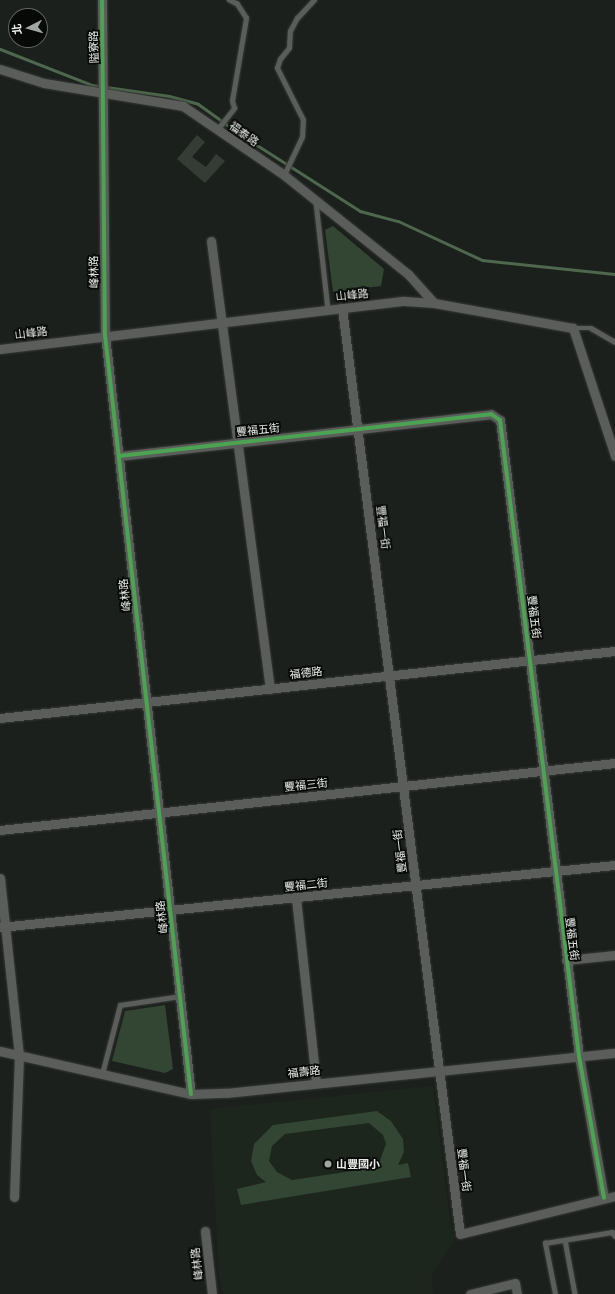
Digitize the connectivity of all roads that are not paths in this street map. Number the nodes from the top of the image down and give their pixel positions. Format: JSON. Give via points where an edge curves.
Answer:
{"nodes":[{"id":1,"x":102,"y":0,"type":"edge"},
{"id":2,"x":229,"y":0,"type":"edge"},
{"id":3,"x":314,"y":0,"type":"edge"},
{"id":4,"x":0,"y":69,"type":"edge"},
{"id":5,"x":104,"y":93,"type":"junction"},
{"id":6,"x":217,"y":130,"type":"junction"},
{"id":7,"x":284,"y":175,"type":"junction"},
{"id":8,"x":316,"y":200,"type":"junction"},
{"id":9,"x":211,"y":241,"type":"dead end"},
{"id":10,"x":434,"y":302,"type":"junction"},
{"id":11,"x":342,"y":308,"type":"junction"},
{"id":12,"x":328,"y":309,"type":"junction"},
{"id":13,"x":222,"y":322,"type":"junction"},
{"id":14,"x":572,"y":328,"type":"junction"},
{"id":15,"x":105,"y":335,"type":"junction"},
{"id":16,"x":615,"y":342,"type":"edge"},
{"id":17,"x":0,"y":349,"type":"edge"},
{"id":18,"x":358,"y":428,"type":"junction"},
{"id":19,"x":237,"y":442,"type":"junction"},
{"id":20,"x":119,"y":456,"type":"junction"},
{"id":21,"x":615,"y":456,"type":"edge"},
{"id":22,"x":615,"y":651,"type":"edge"},
{"id":23,"x":530,"y":661,"type":"junction"},
{"id":24,"x":390,"y":676,"type":"junction"},
{"id":25,"x":270,"y":689,"type":"junction"},
{"id":26,"x":147,"y":702,"type":"junction"},
{"id":27,"x":0,"y":718,"type":"edge"},
{"id":28,"x":615,"y":762,"type":"edge"},
{"id":29,"x":543,"y":770,"type":"junction"},
{"id":30,"x":404,"y":786,"type":"junction"},
{"id":31,"x":158,"y":813,"type":"junction"},
{"id":32,"x":0,"y":830,"type":"edge"},
{"id":33,"x":615,"y":865,"type":"edge"},
{"id":34,"x":555,"y":871,"type":"junction"},
{"id":35,"x":0,"y":878,"type":"edge"},
{"id":36,"x":416,"y":885,"type":"junction"},
{"id":37,"x":296,"y":898,"type":"junction"},
{"id":38,"x":170,"y":910,"type":"junction"},
{"id":39,"x":3,"y":927,"type":"edge"},
{"id":40,"x":615,"y":956,"type":"edge"},
{"id":41,"x":566,"y":960,"type":"junction"},
{"id":42,"x":180,"y":996,"type":"junction"},
{"id":43,"x":0,"y":1051,"type":"edge"},
{"id":44,"x":615,"y":1053,"type":"edge"},
{"id":45,"x":19,"y":1055,"type":"junction"},
{"id":46,"x":578,"y":1056,"type":"junction"},
{"id":47,"x":439,"y":1070,"type":"junction"},
{"id":48,"x":102,"y":1074,"type":"junction"},
{"id":49,"x":316,"y":1083,"type":"junction"},
{"id":50,"x":191,"y":1094,"type":"junction"},
{"id":51,"x":615,"y":1196,"type":"edge"},
{"id":52,"x":14,"y":1197,"type":"dead end"},
{"id":53,"x":604,"y":1198,"type":"junction"},
{"id":54,"x":205,"y":1231,"type":"dead end"},
{"id":55,"x":615,"y":1236,"type":"edge"},
{"id":56,"x":565,"y":1240,"type":"junction"},
{"id":57,"x":212,"y":1294,"type":"edge"},
{"id":58,"x":470,"y":1294,"type":"edge"},
{"id":59,"x":517,"y":1294,"type":"edge"},
{"id":60,"x":555,"y":1294,"type":"edge"},
{"id":61,"x":575,"y":1294,"type":"edge"}],
"edges":[{"from":1,"to":5,"type":"street","name":"隘寮路"},
{"from":2,"to":6,"type":"lane","via":[[237,4],[246,18],[232,101],[234,108]]},
{"from":3,"to":7,"type":"lane","via":[[297,18],[290,31],[289,48],[277,68],[303,120],[302,137]]},
{"from":4,"to":5,"type":"street","name":"福泰路","via":[[44,83]]},
{"from":5,"to":6,"type":"street","name":"福泰路","via":[[183,106]]},
{"from":5,"to":15,"type":"street","name":"峰林路"},
{"from":6,"to":7,"type":"street","name":"福泰路","via":[[229,142]]},
{"from":7,"to":8,"type":"street","name":"福泰路"},
{"from":8,"to":10,"type":"street","name":"福泰路","via":[[408,274]]},
{"from":8,"to":12,"type":"lane"},
{"from":9,"to":13,"type":"street"},
{"from":10,"to":11,"type":"street","name":"山峰路","via":[[404,301]]},
{"from":10,"to":14,"type":"street","name":"山峰路"},
{"from":11,"to":12,"type":"street","name":"山峰路"},
{"from":11,"to":18,"type":"street","name":"豐福一街"},
{"from":12,"to":13,"type":"street","name":"山峰路"},
{"from":13,"to":15,"type":"street","name":"山峰路"},
{"from":13,"to":19,"type":"street"},
{"from":14,"to":16,"type":"lane","via":[[591,328]]},
{"from":14,"to":21,"type":"street"},
{"from":15,"to":17,"type":"street","name":"山峰路"},
{"from":15,"to":20,"type":"street","name":"峰林路"},
{"from":18,"to":19,"type":"street","name":"豐福五街"},
{"from":18,"to":23,"type":"street","name":"豐福五街","via":[[491,414],[498,417]]},
{"from":18,"to":24,"type":"street","name":"豐福一街"},
{"from":19,"to":20,"type":"street","name":"豐福五街"},
{"from":19,"to":25,"type":"street"},
{"from":20,"to":26,"type":"street","name":"峰林路"},
{"from":22,"to":23,"type":"street","name":"福德路"},
{"from":23,"to":24,"type":"street","name":"福德路"},
{"from":23,"to":29,"type":"street","name":"豐福五街"},
{"from":24,"to":25,"type":"street","name":"福德路"},
{"from":24,"to":30,"type":"street","name":"豐福一街"},
{"from":25,"to":26,"type":"street","name":"福德路"},
{"from":26,"to":27,"type":"street","name":"福德路"},
{"from":26,"to":31,"type":"street","name":"峰林路"},
{"from":28,"to":29,"type":"street","name":"豐福三街"},
{"from":29,"to":30,"type":"street","name":"豐福三街"},
{"from":29,"to":34,"type":"street","name":"豐福五街"},
{"from":30,"to":31,"type":"street","name":"豐福三街"},
{"from":30,"to":36,"type":"street","name":"豐福一街"},
{"from":31,"to":32,"type":"street","name":"豐福三街"},
{"from":31,"to":38,"type":"street","name":"峰林路"},
{"from":33,"to":34,"type":"street","name":"豐福二街"},
{"from":34,"to":36,"type":"street","name":"豐福二街"},
{"from":34,"to":41,"type":"street","name":"豐福五街"},
{"from":35,"to":39,"type":"street"},
{"from":36,"to":37,"type":"street","name":"豐福二街"},
{"from":36,"to":47,"type":"street","name":"豐福一街"},
{"from":37,"to":38,"type":"street","name":"豐福二街"},
{"from":37,"to":49,"type":"street"},
{"from":38,"to":39,"type":"street","name":"豐福二街"},
{"from":38,"to":42,"type":"street","name":"峰林路"},
{"from":39,"to":45,"type":"street"},
{"from":40,"to":41,"type":"street"},
{"from":41,"to":46,"type":"street","name":"豐福五街"},
{"from":42,"to":48,"type":"lane","via":[[120,1004]]},
{"from":42,"to":50,"type":"street","name":"峰林路"},
{"from":43,"to":45,"type":"street","name":"福壽路"},
{"from":44,"to":46,"type":"street","name":"福壽路"},
{"from":45,"to":48,"type":"street","name":"福壽路"},
{"from":45,"to":52,"type":"street"},
{"from":46,"to":47,"type":"street","name":"福壽路"},
{"from":46,"to":53,"type":"street","name":"豐福五街"},
{"from":47,"to":49,"type":"street","name":"福壽路"},
{"from":47,"to":53,"type":"street","name":"豐福一街","via":[[460,1234]]},
{"from":48,"to":50,"type":"street","name":"福壽路"},
{"from":49,"to":50,"type":"street","name":"福壽路","via":[[226,1093]]},
{"from":51,"to":53,"type":"street","name":"豐福一街"},
{"from":54,"to":57,"type":"street","name":"峰林路"},
{"from":55,"to":56,"type":"lane","via":[[612,1232]]},
{"from":56,"to":60,"type":"lane","via":[[545,1243]]},
{"from":56,"to":61,"type":"lane"},
{"from":58,"to":59,"type":"street","via":[[515,1283]]}]}
